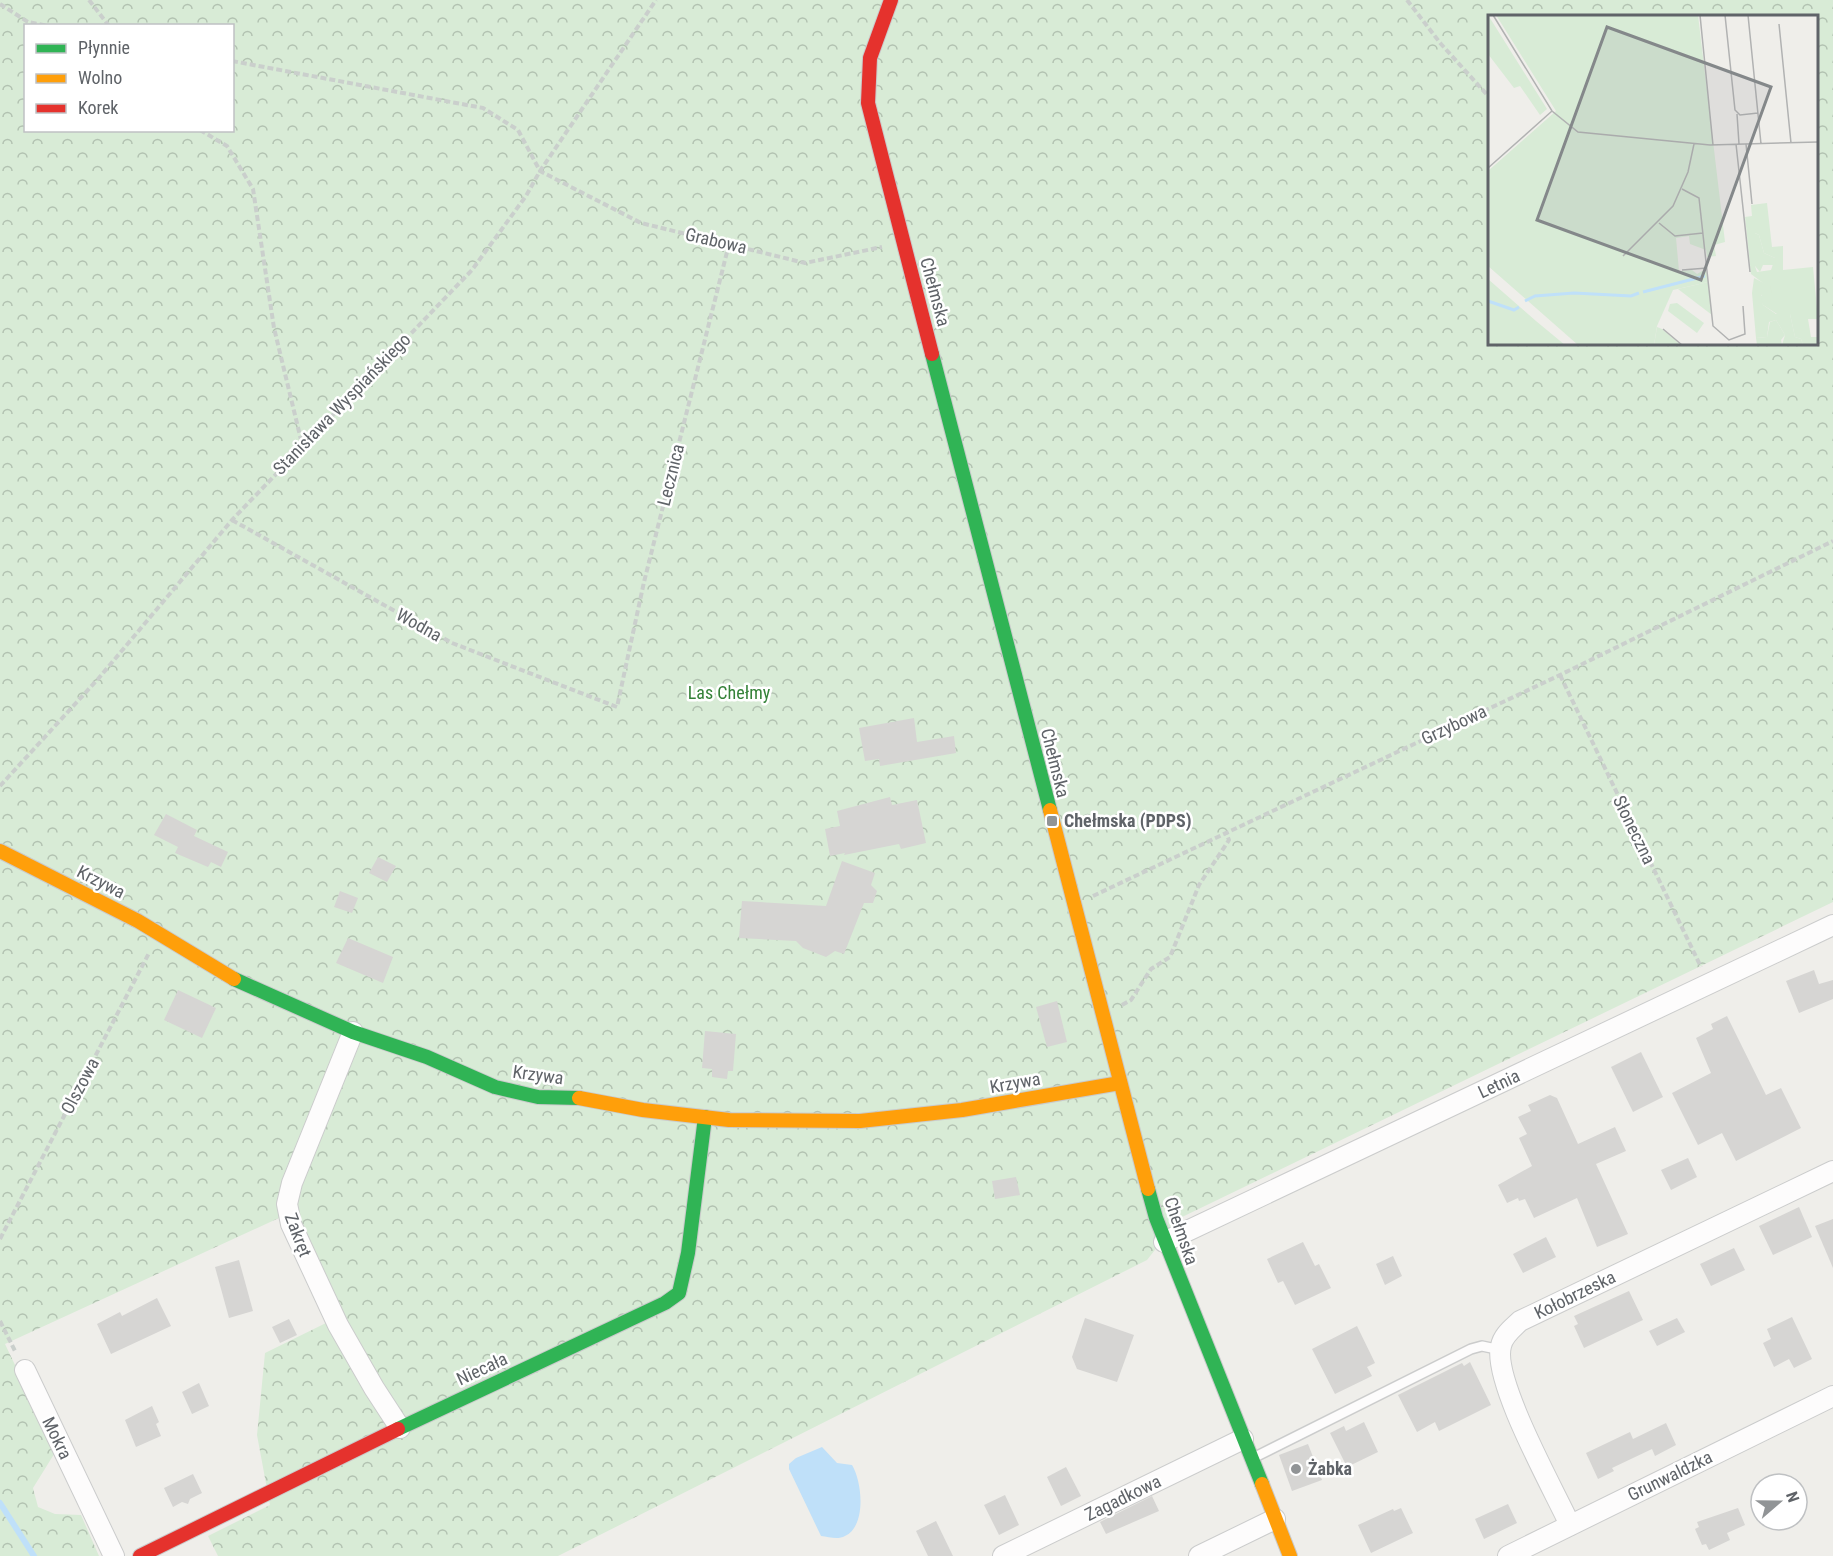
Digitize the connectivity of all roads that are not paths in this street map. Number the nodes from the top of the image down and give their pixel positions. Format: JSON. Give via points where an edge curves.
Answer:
{"nodes":[{"id":1,"x":891,"y":0,"type":"edge"},
{"id":2,"x":0,"y":851,"type":"edge"},
{"id":3,"x":1833,"y":925,"type":"edge"},
{"id":4,"x":353,"y":1032,"type":"junction"},
{"id":5,"x":1120,"y":1083,"type":"junction"},
{"id":6,"x":705,"y":1117,"type":"junction"},
{"id":7,"x":1833,"y":1171,"type":"edge"},
{"id":8,"x":1164,"y":1242,"type":"junction"},
{"id":9,"x":1500,"y":1350,"type":"junction"},
{"id":10,"x":25,"y":1370,"type":"road end"},
{"id":11,"x":1833,"y":1396,"type":"edge"},
{"id":12,"x":400,"y":1428,"type":"junction"},
{"id":13,"x":1243,"y":1439,"type":"junction"},
{"id":14,"x":1251,"y":1459,"type":"junction"},
{"id":15,"x":1275,"y":1519,"type":"junction"},
{"id":16,"x":1570,"y":1525,"type":"junction"},
{"id":17,"x":114,"y":1556,"type":"edge"},
{"id":18,"x":140,"y":1556,"type":"edge"},
{"id":19,"x":1003,"y":1556,"type":"edge"},
{"id":20,"x":1199,"y":1556,"type":"edge"},
{"id":21,"x":1290,"y":1556,"type":"edge"},
{"id":22,"x":1508,"y":1556,"type":"edge"}],
"edges":[{"from":1,"to":5,"type":"street","name":"Chełmska","via":[[869,57],[865,86],[869,111]]},
{"from":2,"to":4,"type":"street","name":"Krzywa","via":[[159,933],[233,979]]},
{"from":3,"to":8,"type":"street","name":"Letnia"},
{"from":4,"to":6,"type":"street","name":"Krzywa","via":[[495,1087],[538,1097],[582,1098]]},
{"from":4,"to":12,"type":"street","name":"Zakręt","via":[[287,1204],[291,1224],[338,1325]]},
{"from":5,"to":6,"type":"street","name":"Krzywa","via":[[962,1110],[860,1121],[780,1122]]},
{"from":5,"to":8,"type":"street","name":"Chełmska"},
{"from":6,"to":12,"type":"street","name":"Niecała","via":[[688,1253],[679,1293]]},
{"from":7,"to":9,"type":"street","name":"Kołobrzeska","via":[[1520,1321],[1509,1331]]},
{"from":8,"to":13,"type":"street","name":"Chełmska"},
{"from":9,"to":14,"type":"lane","via":[[1482,1346],[1471,1349]]},
{"from":9,"to":16,"type":"street","via":[[1504,1383]]},
{"from":10,"to":17,"type":"street","name":"Mokra"},
{"from":11,"to":16,"type":"street","name":"Grunwaldzka"},
{"from":12,"to":18,"type":"street","name":"Niecała"},
{"from":13,"to":14,"type":"street","name":"Chełmska"},
{"from":13,"to":19,"type":"street","name":"Zagadkowa"},
{"from":14,"to":15,"type":"street","name":"Chełmska"},
{"from":15,"to":20,"type":"street"},
{"from":15,"to":21,"type":"street","name":"Chełmska"},
{"from":16,"to":22,"type":"street","name":"Grunwaldzka"}]}
